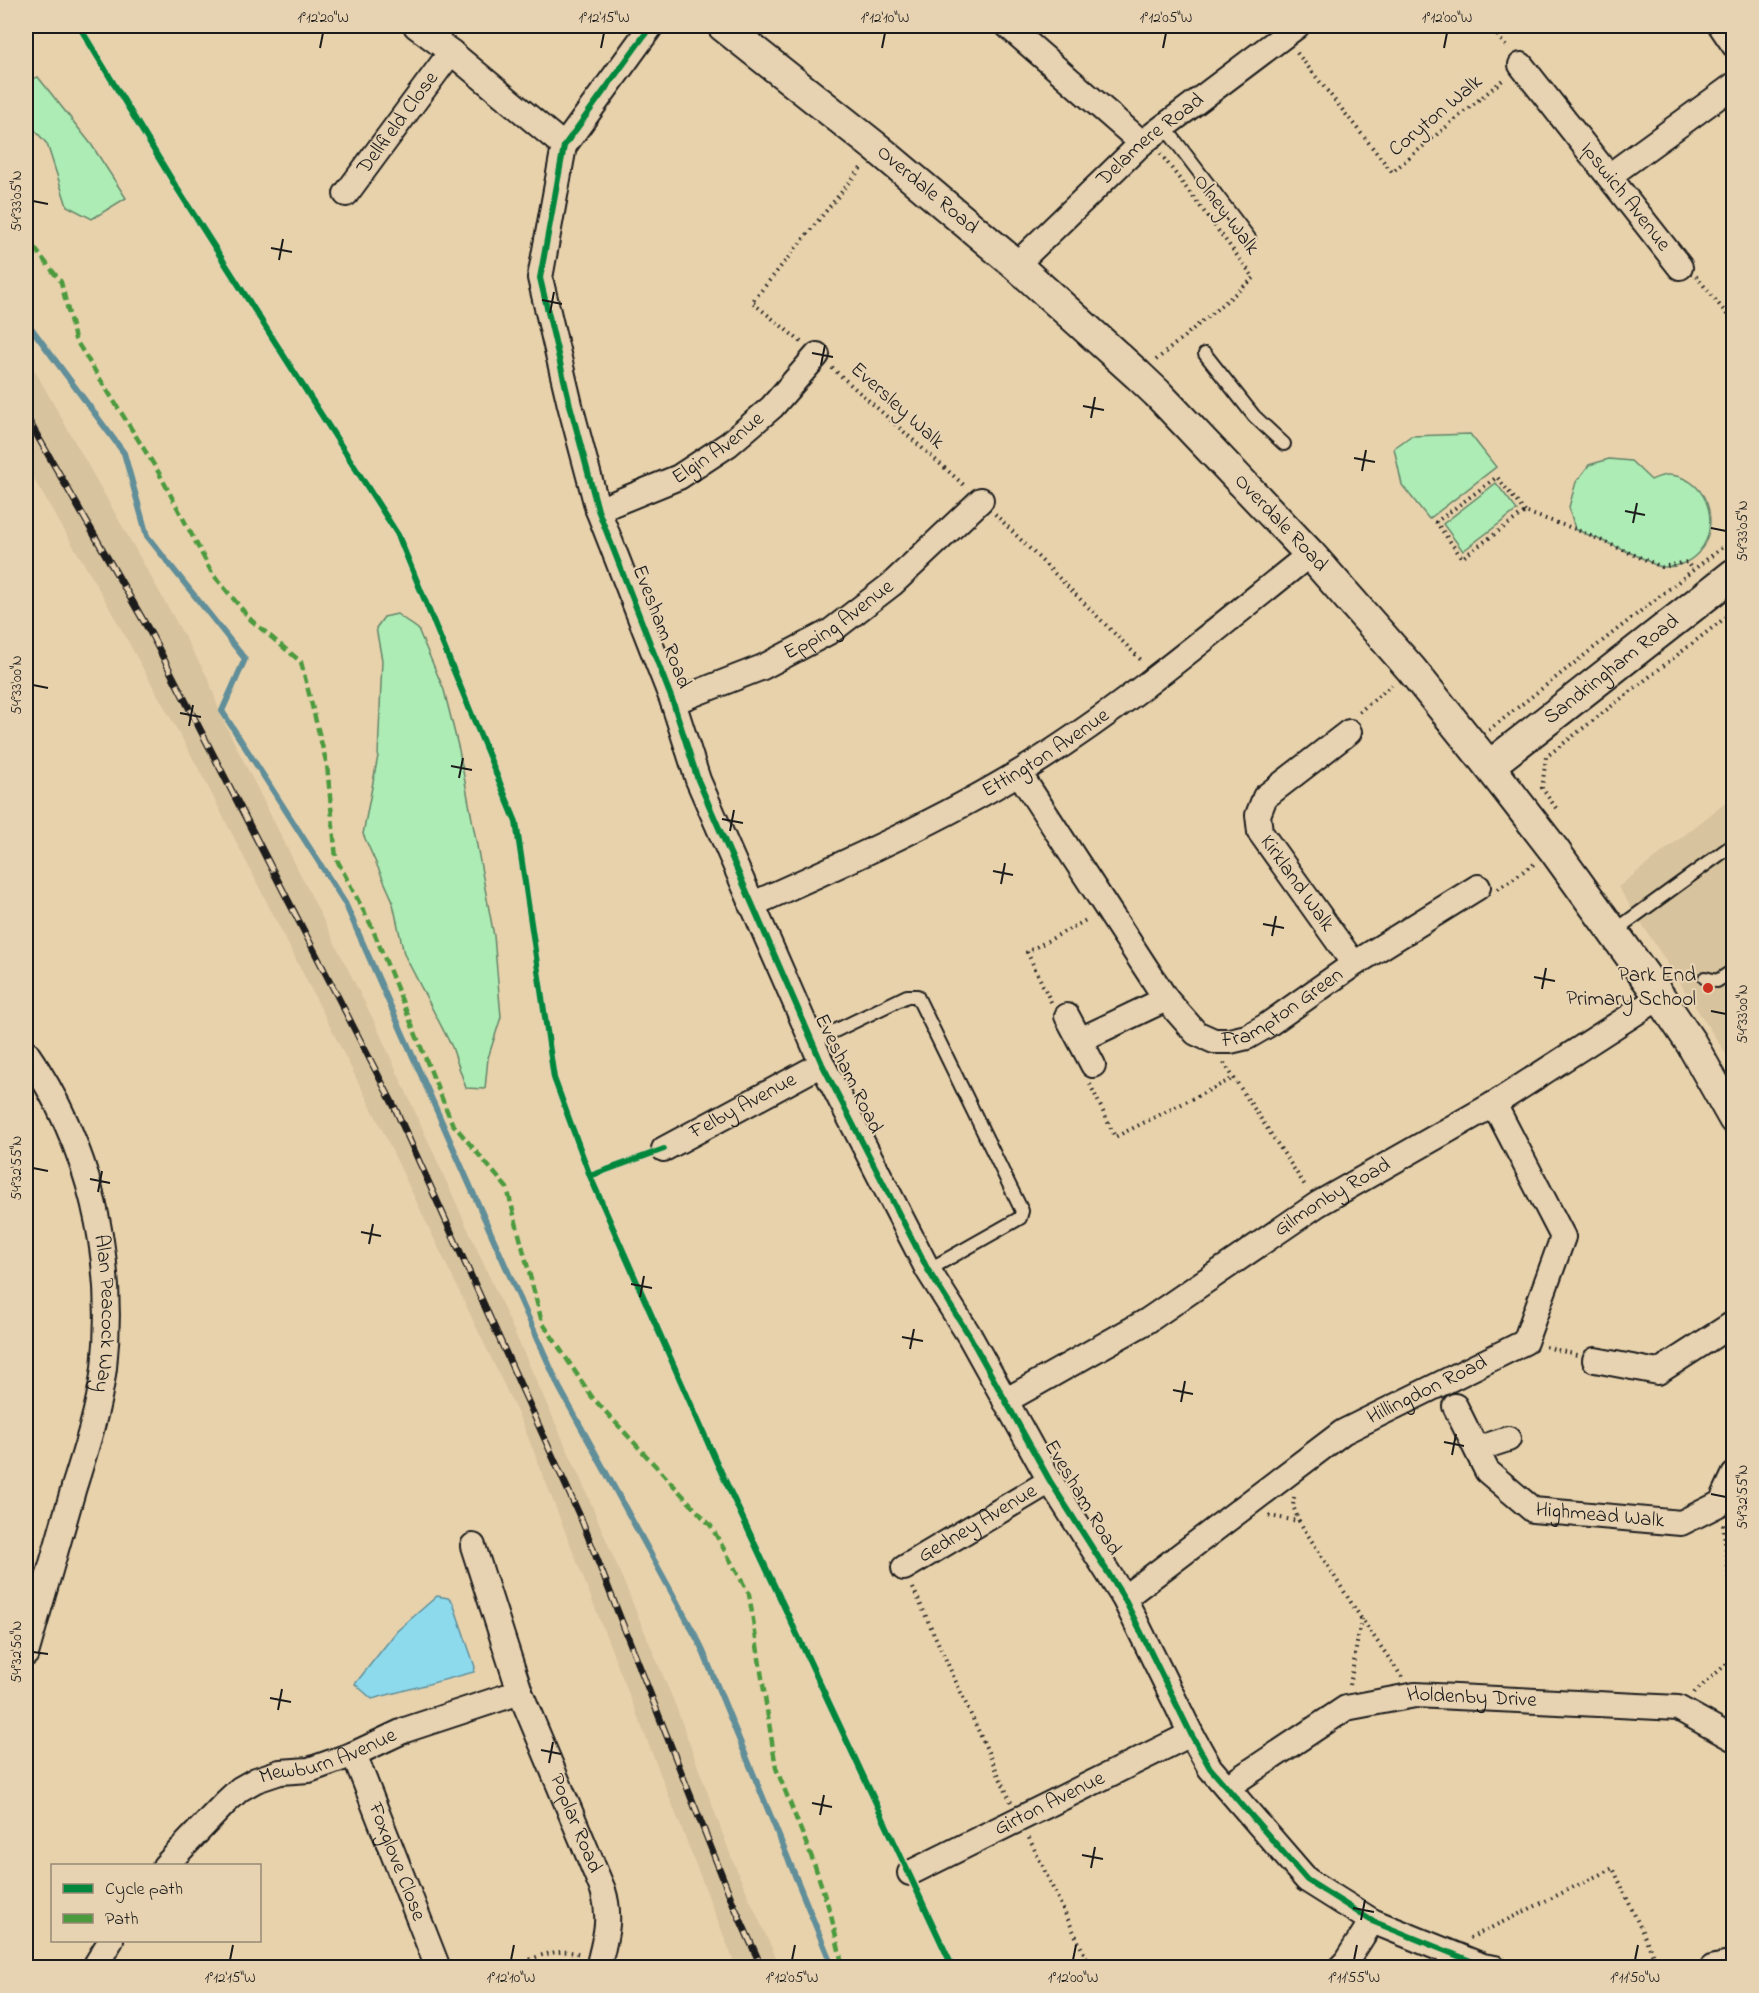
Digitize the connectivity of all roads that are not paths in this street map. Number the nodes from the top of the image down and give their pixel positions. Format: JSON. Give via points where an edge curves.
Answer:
{"nodes":[{"id":1,"x":416,"y":26,"type":"edge"},
{"id":2,"x":651,"y":26,"type":"edge"},
{"id":3,"x":723,"y":26,"type":"edge"},
{"id":4,"x":1008,"y":26,"type":"edge"},
{"id":5,"x":1721,"y":26,"type":"edge"},
{"id":6,"x":1286,"y":29,"type":"edge"},
{"id":7,"x":1734,"y":45,"type":"edge"},
{"id":8,"x":452,"y":52,"type":"junction"},
{"id":9,"x":1521,"y":65,"type":"road end"},
{"id":10,"x":1734,"y":85,"type":"edge"},
{"id":11,"x":1164,"y":126,"type":"junction"},
{"id":12,"x":1142,"y":143,"type":"junction"},
{"id":13,"x":564,"y":146,"type":"junction"},
{"id":14,"x":1609,"y":176,"type":"junction"},
{"id":15,"x":346,"y":194,"type":"dead end"},
{"id":16,"x":1249,"y":238,"type":"dead end"},
{"id":17,"x":1016,"y":265,"type":"junction"},
{"id":18,"x":1680,"y":267,"type":"road end"},
{"id":19,"x":1205,"y":354,"type":"dead end"},
{"id":20,"x":817,"y":355,"type":"road end"},
{"id":21,"x":1284,"y":444,"type":"dead end"},
{"id":22,"x":981,"y":500,"type":"road end"},
{"id":23,"x":598,"y":510,"type":"junction"},
{"id":24,"x":1310,"y":554,"type":"junction"},
{"id":25,"x":1734,"y":574,"type":"edge"},
{"id":26,"x":673,"y":702,"type":"junction"},
{"id":27,"x":1349,"y":732,"type":"road end"},
{"id":28,"x":1480,"y":755,"type":"junction"},
{"id":29,"x":1019,"y":773,"type":"junction"},
{"id":30,"x":1734,"y":844,"type":"edge"},
{"id":31,"x":1478,"y":887,"type":"road end"},
{"id":32,"x":751,"y":906,"type":"junction"},
{"id":33,"x":1613,"y":932,"type":"junction"},
{"id":34,"x":1354,"y":964,"type":"junction"},
{"id":35,"x":1734,"y":970,"type":"edge"},
{"id":36,"x":1705,"y":978,"type":"dead end"},
{"id":37,"x":1660,"y":997,"type":"junction"},
{"id":38,"x":1166,"y":999,"type":"junction"},
{"id":39,"x":1067,"y":1016,"type":"dead end"},
{"id":40,"x":1080,"y":1040,"type":"junction"},
{"id":41,"x":26,"y":1052,"type":"edge"},
{"id":42,"x":817,"y":1053,"type":"junction"},
{"id":43,"x":1093,"y":1065,"type":"dead end"},
{"id":44,"x":1494,"y":1104,"type":"junction"},
{"id":45,"x":1734,"y":1119,"type":"edge"},
{"id":46,"x":664,"y":1149,"type":"dead end"},
{"id":47,"x":928,"y":1270,"type":"junction"},
{"id":48,"x":1734,"y":1323,"type":"edge"},
{"id":49,"x":1595,"y":1360,"type":"road end"},
{"id":50,"x":1005,"y":1401,"type":"junction"},
{"id":51,"x":1455,"y":1406,"type":"dead end"},
{"id":52,"x":1508,"y":1438,"type":"dead end"},
{"id":53,"x":1477,"y":1449,"type":"junction"},
{"id":54,"x":1734,"y":1475,"type":"edge"},
{"id":55,"x":1050,"y":1481,"type":"junction"},
{"id":56,"x":473,"y":1546,"type":"dead end"},
{"id":57,"x":904,"y":1568,"type":"road end"},
{"id":58,"x":1124,"y":1598,"type":"junction"},
{"id":59,"x":26,"y":1654,"type":"edge"},
{"id":60,"x":520,"y":1692,"type":"junction"},
{"id":61,"x":1191,"y":1734,"type":"junction"},
{"id":62,"x":1734,"y":1739,"type":"edge"},
{"id":63,"x":354,"y":1754,"type":"junction"},
{"id":64,"x":1227,"y":1787,"type":"junction"},
{"id":65,"x":167,"y":1864,"type":"edge"},
{"id":66,"x":910,"y":1873,"type":"dead end"},
{"id":67,"x":1372,"y":1921,"type":"junction"},
{"id":68,"x":110,"y":1942,"type":"edge"},
{"id":69,"x":599,"y":1963,"type":"edge"},
{"id":70,"x":1734,"y":1964,"type":"edge"},
{"id":71,"x":94,"y":1968,"type":"edge"},
{"id":72,"x":438,"y":1968,"type":"edge"},
{"id":73,"x":1340,"y":1968,"type":"edge"},
{"id":74,"x":1495,"y":1968,"type":"edge"},
{"id":75,"x":1712,"y":1968,"type":"edge"}],
"edges":[{"from":1,"to":8,"type":"street"},
{"from":2,"to":13,"type":"street","name":"Evesham Road"},
{"from":3,"to":17,"type":"street","name":"Overdale Road"},
{"from":4,"to":12,"type":"street"},
{"from":5,"to":7,"type":"street"},
{"from":6,"to":11,"type":"street","name":"Delamere Road"},
{"from":8,"to":13,"type":"street"},
{"from":8,"to":15,"type":"street","name":"Dellfield Close"},
{"from":9,"to":14,"type":"street","name":"Ipswich Avenue"},
{"from":10,"to":14,"type":"street"},
{"from":11,"to":12,"type":"street","name":"Delamere Road"},
{"from":11,"to":16,"type":"lane"},
{"from":12,"to":17,"type":"street","name":"Delamere Road"},
{"from":13,"to":23,"type":"street","name":"Evesham Road","via":[[540,278]]},
{"from":14,"to":18,"type":"street","name":"Ipswich Avenue"},
{"from":17,"to":24,"type":"street","name":"Overdale Road","via":[[1157,393]]},
{"from":19,"to":21,"type":"lane","via":[[1254,416]]},
{"from":20,"to":23,"type":"street","name":"Elgin Avenue","via":[[772,407],[729,444],[679,477]]},
{"from":22,"to":26,"type":"street","name":"Epping Avenue","via":[[892,584],[831,631],[763,667]]},
{"from":23,"to":26,"type":"street","name":"Evesham Road"},
{"from":24,"to":28,"type":"street","name":"Overdale Road"},
{"from":24,"to":29,"type":"street","name":"Ettington Avenue","via":[[1157,676]]},
{"from":25,"to":28,"type":"street","name":"Sandringham Road"},
{"from":26,"to":32,"type":"street","name":"Evesham Road","via":[[698,780]]},
{"from":27,"to":34,"type":"street","name":"Kirkland Walk","via":[[1265,797],[1258,815],[1260,832]]},
{"from":28,"to":33,"type":"street","name":"Overdale Road"},
{"from":29,"to":32,"type":"street","name":"Ettington Avenue","via":[[911,831]]},
{"from":29,"to":38,"type":"street","name":"Frampton Green"},
{"from":30,"to":33,"type":"lane"},
{"from":31,"to":34,"type":"street","name":"Frampton Green"},
{"from":32,"to":42,"type":"street","name":"Evesham Road"},
{"from":33,"to":37,"type":"street","name":"Overdale Road"},
{"from":34,"to":38,"type":"street","name":"Frampton Green","via":[[1266,1026],[1230,1041],[1214,1041],[1196,1033]]},
{"from":35,"to":36,"type":"lane","via":[[1717,981]]},
{"from":37,"to":44,"type":"street","name":"Gilmonby Road"},
{"from":37,"to":45,"type":"street","name":"Overdale Road"},
{"from":38,"to":40,"type":"street"},
{"from":39,"to":40,"type":"street"},
{"from":40,"to":43,"type":"street"},
{"from":41,"to":59,"type":"street","name":"Alan Peacock Way","via":[[56,1101],[79,1152],[97,1217],[107,1326],[103,1371],[88,1438]]},
{"from":42,"to":46,"type":"street","name":"Felby Avenue"},
{"from":42,"to":47,"type":"street","name":"Evesham Road"},
{"from":42,"to":47,"type":"lane","via":[[907,996],[917,996],[1022,1211],[1020,1218]]},
{"from":44,"to":50,"type":"street","name":"Gilmonby Road","via":[[1318,1204],[1147,1321]]},
{"from":44,"to":58,"type":"street","name":"Hillingdon Road","via":[[1563,1237],[1525,1342],[1343,1432]]},
{"from":47,"to":50,"type":"street","name":"Evesham Road"},
{"from":48,"to":49,"type":"street","via":[[1658,1372]]},
{"from":50,"to":55,"type":"street","name":"Evesham Road"},
{"from":51,"to":53,"type":"street","name":"Highmead Walk"},
{"from":52,"to":53,"type":"street"},
{"from":53,"to":54,"type":"street","name":"Highmead Walk","via":[[1487,1471],[1533,1510],[1681,1523],[1720,1503]]},
{"from":55,"to":57,"type":"street","name":"Gedney Avenue"},
{"from":55,"to":58,"type":"street","name":"Evesham Road"},
{"from":56,"to":60,"type":"street","name":"Poplar Road"},
{"from":58,"to":61,"type":"street","name":"Evesham Road"},
{"from":60,"to":63,"type":"street","name":"Mewburn Avenue","via":[[405,1730]]},
{"from":60,"to":69,"type":"street","name":"Poplar Road","via":[[608,1905]]},
{"from":61,"to":64,"type":"street","name":"Evesham Road","via":[[1210,1768]]},
{"from":61,"to":66,"type":"street","name":"Girton Avenue"},
{"from":62,"to":64,"type":"street","name":"Holdenby Drive","via":[[1678,1708],[1415,1695],[1346,1708]]},
{"from":63,"to":65,"type":"street","name":"Mewburn Avenue","via":[[309,1770],[256,1779],[226,1802]]},
{"from":63,"to":72,"type":"street","name":"Foxglove Close"},
{"from":64,"to":67,"type":"street","name":"Evesham Road","via":[[1307,1880]]},
{"from":67,"to":73,"type":"street"},
{"from":67,"to":74,"type":"street","name":"Evesham Road"},
{"from":68,"to":71,"type":"street"},
{"from":70,"to":75,"type":"street"}]}
